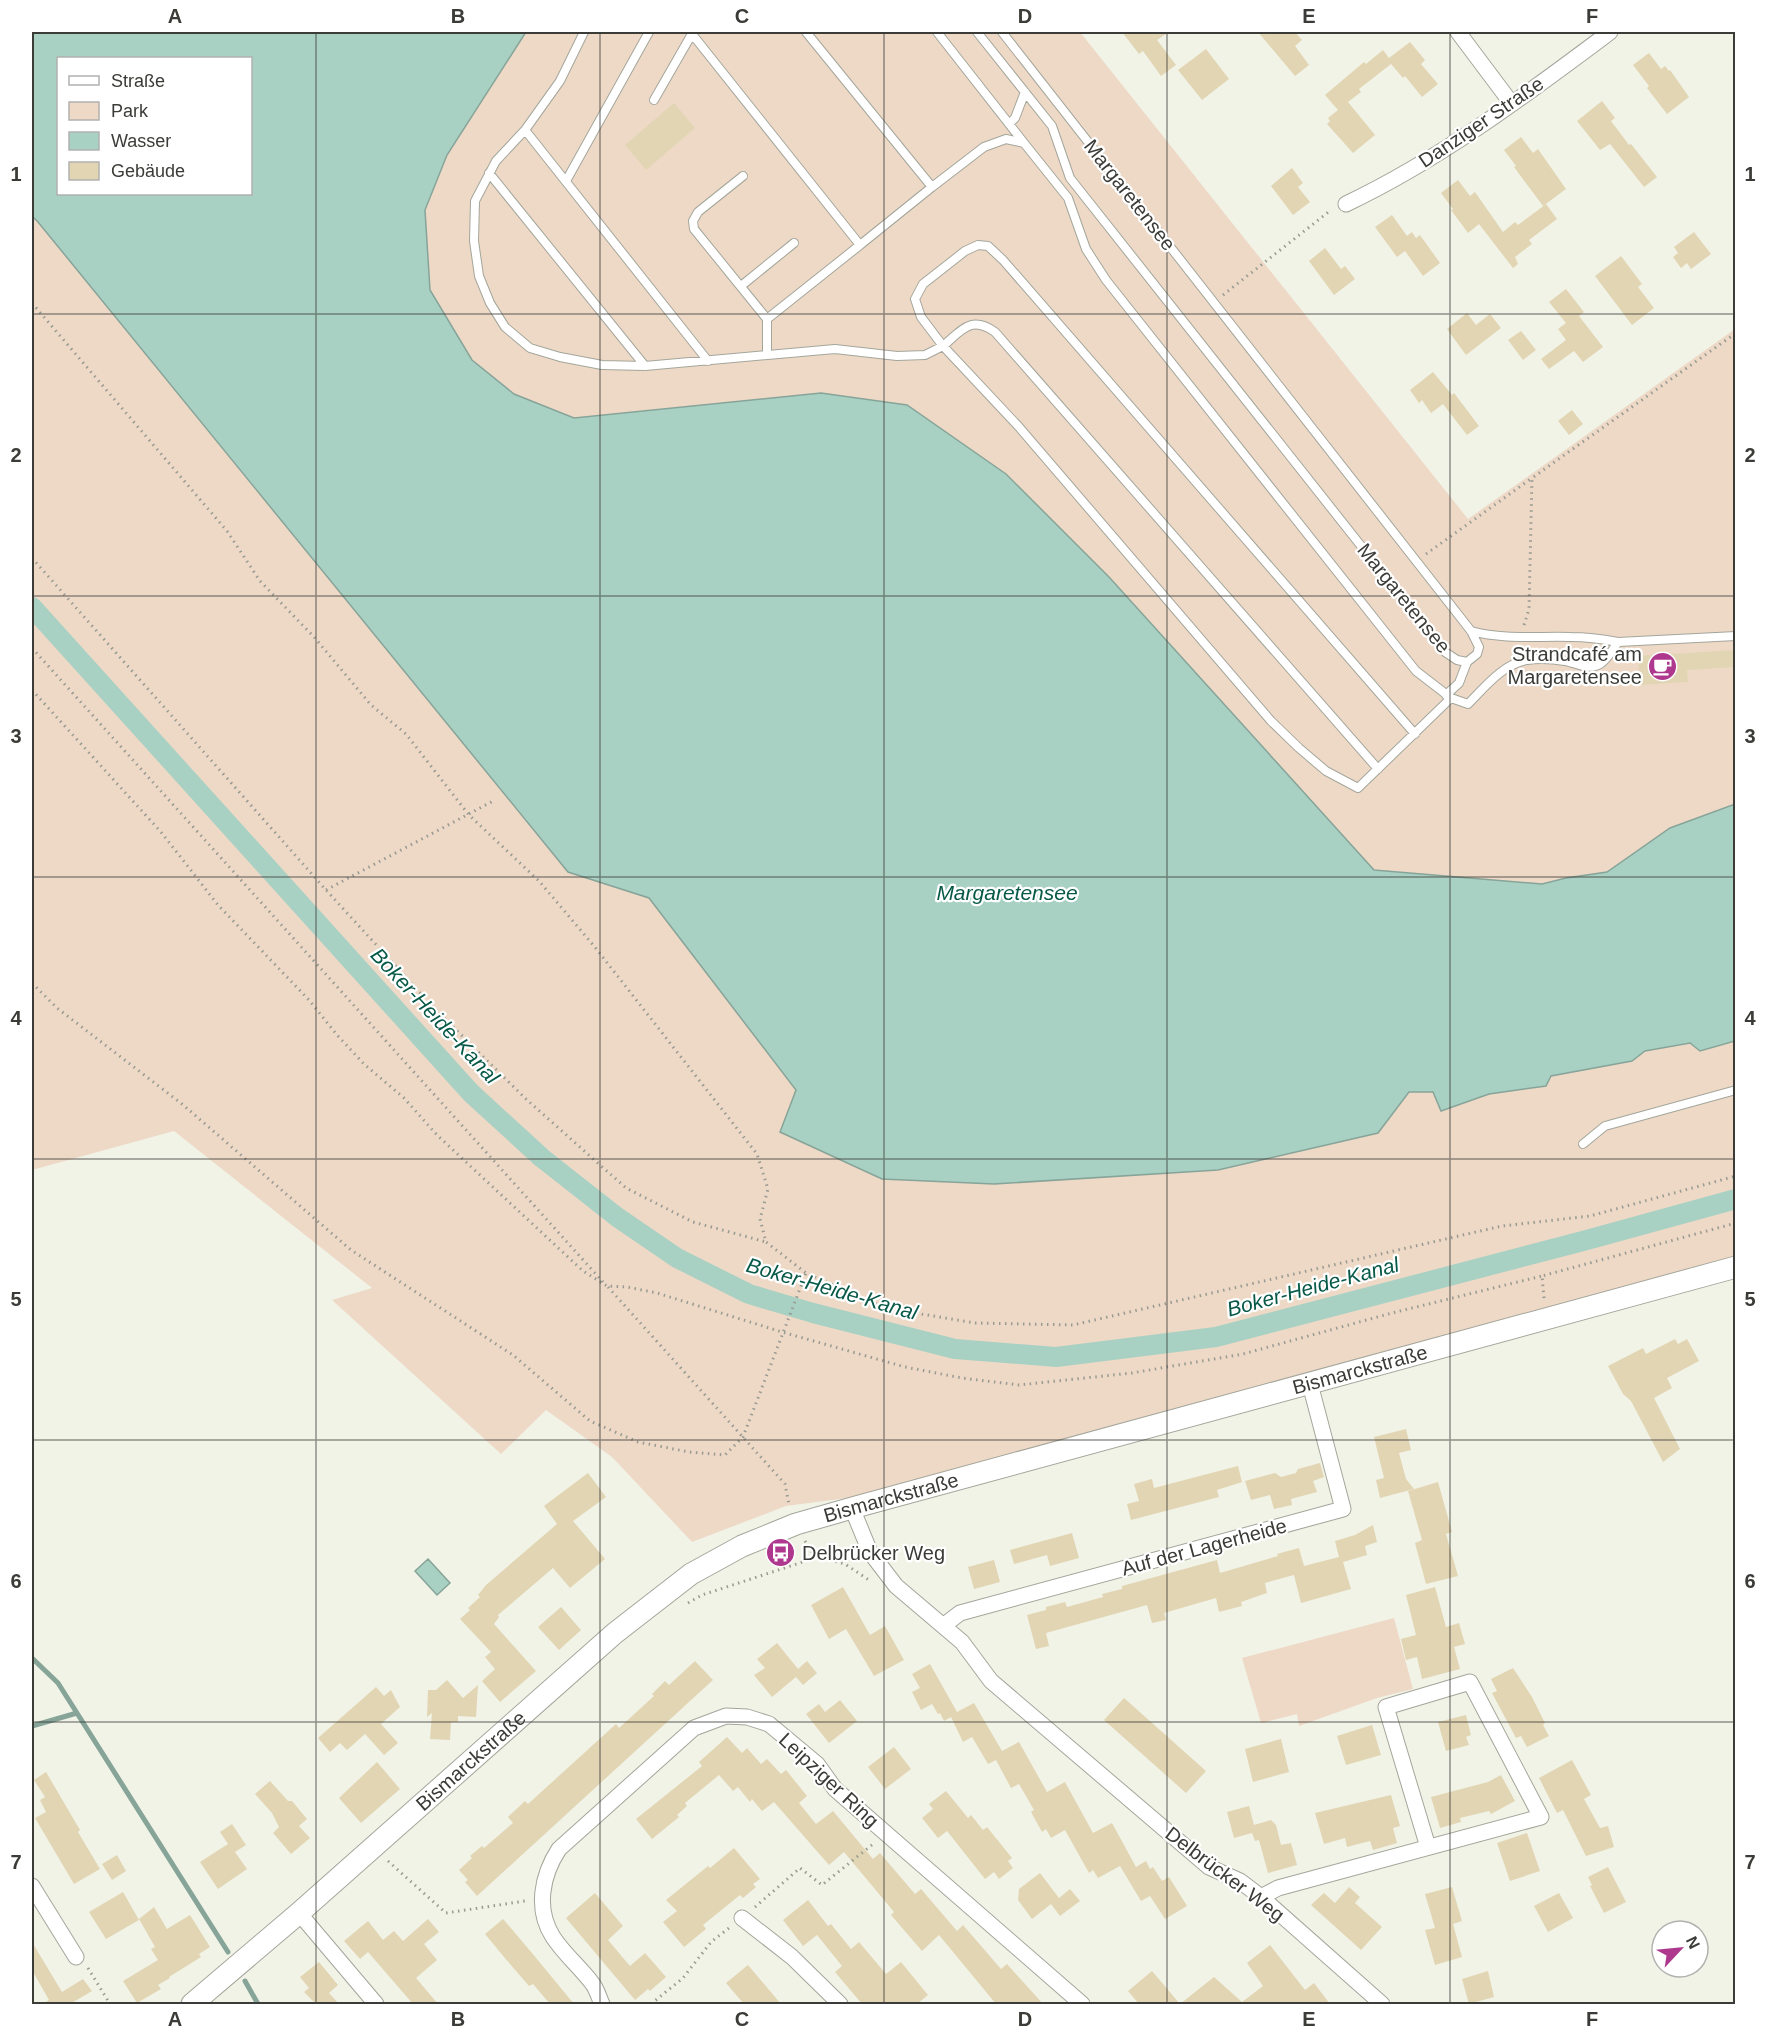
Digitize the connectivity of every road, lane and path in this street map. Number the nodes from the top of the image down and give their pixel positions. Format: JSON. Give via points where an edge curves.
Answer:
{"nodes":[{"id":1,"x":584,"y":32,"type":"edge"},
{"id":2,"x":649,"y":32,"type":"edge"},
{"id":3,"x":806,"y":32,"type":"edge"},
{"id":4,"x":938,"y":32,"type":"edge"},
{"id":5,"x":977,"y":32,"type":"edge"},
{"id":6,"x":1002,"y":32,"type":"edge"},
{"id":7,"x":1458,"y":32,"type":"edge"},
{"id":8,"x":1610,"y":32,"type":"edge"},
{"id":9,"x":692,"y":33,"type":"edge"},
{"id":10,"x":1025,"y":92,"type":"junction"},
{"id":11,"x":654,"y":100,"type":"dead end"},
{"id":12,"x":1512,"y":104,"type":"junction"},
{"id":13,"x":1010,"y":124,"type":"junction"},
{"id":14,"x":525,"y":130,"type":"junction"},
{"id":15,"x":1024,"y":143,"type":"junction"},
{"id":16,"x":489,"y":173,"type":"junction"},
{"id":17,"x":743,"y":176,"type":"dead end"},
{"id":18,"x":1070,"y":178,"type":"junction"},
{"id":19,"x":566,"y":182,"type":"junction"},
{"id":20,"x":932,"y":187,"type":"junction"},
{"id":21,"x":1068,"y":198,"type":"junction"},
{"id":22,"x":1346,"y":204,"type":"joint"},
{"id":23,"x":794,"y":243,"type":"dead end"},
{"id":24,"x":860,"y":245,"type":"junction"},
{"id":25,"x":741,"y":286,"type":"junction"},
{"id":26,"x":1215,"y":302,"type":"junction"},
{"id":27,"x":32,"y":303,"type":"edge"},
{"id":28,"x":767,"y":319,"type":"junction"},
{"id":29,"x":1736,"y":333,"type":"edge"},
{"id":30,"x":943,"y":345,"type":"junction"},
{"id":31,"x":767,"y":356,"type":"junction"},
{"id":32,"x":708,"y":361,"type":"junction"},
{"id":33,"x":645,"y":366,"type":"junction"},
{"id":34,"x":1532,"y":478,"type":"junction"},
{"id":35,"x":32,"y":558,"type":"edge"},
{"id":36,"x":1417,"y":561,"type":"junction"},
{"id":37,"x":1471,"y":631,"type":"junction"},
{"id":38,"x":1736,"y":636,"type":"edge"},
{"id":39,"x":1519,"y":638,"type":"junction"},
{"id":40,"x":1618,"y":642,"type":"junction"},
{"id":41,"x":32,"y":648,"type":"edge"},
{"id":42,"x":1467,"y":662,"type":"junction"},
{"id":43,"x":32,"y":690,"type":"edge"},
{"id":44,"x":1449,"y":697,"type":"junction"},
{"id":45,"x":1415,"y":734,"type":"junction"},
{"id":46,"x":1378,"y":769,"type":"junction"},
{"id":47,"x":495,"y":800,"type":"dead end"},
{"id":48,"x":469,"y":815,"type":"junction"},
{"id":49,"x":326,"y":890,"type":"junction"},
{"id":50,"x":32,"y":983,"type":"edge"},
{"id":51,"x":1736,"y":1090,"type":"edge"},
{"id":52,"x":1583,"y":1143,"type":"dead end"},
{"id":53,"x":1736,"y":1176,"type":"edge"},
{"id":54,"x":1736,"y":1223,"type":"edge"},
{"id":55,"x":766,"y":1242,"type":"junction"},
{"id":56,"x":1736,"y":1267,"type":"edge"},
{"id":57,"x":806,"y":1273,"type":"junction"},
{"id":58,"x":1542,"y":1276,"type":"junction"},
{"id":59,"x":607,"y":1286,"type":"junction"},
{"id":60,"x":1547,"y":1319,"type":"junction"},
{"id":61,"x":783,"y":1330,"type":"junction"},
{"id":62,"x":1310,"y":1384,"type":"junction"},
{"id":63,"x":744,"y":1437,"type":"junction"},
{"id":64,"x":852,"y":1508,"type":"junction"},
{"id":65,"x":796,"y":1524,"type":"junction"},
{"id":66,"x":896,"y":1586,"type":"junction"},
{"id":67,"x":683,"y":1606,"type":"dead end"},
{"id":68,"x":943,"y":1626,"type":"junction"},
{"id":69,"x":886,"y":1833,"type":"junction"},
{"id":70,"x":1428,"y":1847,"type":"junction"},
{"id":71,"x":372,"y":1848,"type":"junction"},
{"id":72,"x":32,"y":1886,"type":"edge"},
{"id":73,"x":1261,"y":1897,"type":"junction"},
{"id":74,"x":542,"y":1899,"type":"junction"},
{"id":75,"x":46,"y":1910,"type":"junction"},
{"id":76,"x":299,"y":1913,"type":"junction"},
{"id":77,"x":32,"y":1917,"type":"edge"},
{"id":78,"x":742,"y":1918,"type":"junction"},
{"id":79,"x":76,"y":1957,"type":"joint"},
{"id":80,"x":110,"y":2004,"type":"edge"},
{"id":81,"x":192,"y":2004,"type":"edge"},
{"id":82,"x":376,"y":2004,"type":"edge"},
{"id":83,"x":602,"y":2004,"type":"edge"},
{"id":84,"x":651,"y":2004,"type":"edge"},
{"id":85,"x":840,"y":2004,"type":"edge"},
{"id":86,"x":1082,"y":2004,"type":"edge"},
{"id":87,"x":1382,"y":2004,"type":"edge"}],
"edges":[{"from":1,"to":14,"type":"lane","via":[[560,81]]},
{"from":2,"to":19,"type":"lane"},
{"from":3,"to":20,"type":"lane"},
{"from":4,"to":13,"type":"lane"},
{"from":5,"to":10,"type":"lane","name":"Margaretensee"},
{"from":6,"to":26,"type":"lane","name":"Margaretensee"},
{"from":7,"to":12,"type":"street"},
{"from":8,"to":12,"type":"street","name":"Danziger Straße"},
{"from":9,"to":11,"type":"lane"},
{"from":9,"to":24,"type":"lane"},
{"from":10,"to":13,"type":"lane"},
{"from":10,"to":18,"type":"lane","name":"Margaretensee","via":[[1052,126]]},
{"from":12,"to":22,"type":"street","name":"Danziger Straße","via":[[1395,178]]},
{"from":13,"to":15,"type":"lane"},
{"from":14,"to":16,"type":"lane"},
{"from":14,"to":19,"type":"lane"},
{"from":15,"to":20,"type":"lane","via":[[1006,139],[984,147]]},
{"from":15,"to":21,"type":"lane"},
{"from":16,"to":33,"type":"lane"},
{"from":16,"to":33,"type":"lane","via":[[475,201],[474,241],[479,276],[505,327],[530,348],[560,357]]},
{"from":17,"to":25,"type":"lane","via":[[698,212],[693,221],[694,230]]},
{"from":18,"to":21,"type":"lane"},
{"from":18,"to":42,"type":"lane","name":"Margaretensee","via":[[1445,652]]},
{"from":19,"to":32,"type":"lane"},
{"from":20,"to":24,"type":"lane"},
{"from":21,"to":44,"type":"lane","via":[[1086,249],[1106,280],[1416,671]]},
{"from":22,"to":26,"type":"path","via":[[1330,210]]},
{"from":23,"to":25,"type":"lane"},
{"from":24,"to":28,"type":"lane"},
{"from":25,"to":28,"type":"lane"},
{"from":26,"to":36,"type":"lane","name":"Margaretensee"},
{"from":27,"to":48,"type":"path","via":[[227,531],[260,581],[372,705],[406,734]]},
{"from":28,"to":31,"type":"lane"},
{"from":29,"to":34,"type":"path"},
{"from":30,"to":31,"type":"lane","via":[[925,355],[835,349]]},
{"from":30,"to":45,"type":"lane","via":[[921,317],[915,299],[923,284],[965,251],[978,244],[988,246]]},
{"from":30,"to":46,"type":"lane","via":[[1019,427],[1271,721],[1326,771],[1358,788]]},
{"from":30,"to":46,"type":"lane","via":[[975,323],[995,332]]},
{"from":31,"to":32,"type":"lane"},
{"from":32,"to":33,"type":"lane"},
{"from":34,"to":36,"type":"path"},
{"from":34,"to":39,"type":"path","via":[[1530,609]]},
{"from":35,"to":49,"type":"path"},
{"from":36,"to":37,"type":"lane","name":"Margaretensee"},
{"from":37,"to":39,"type":"lane"},
{"from":37,"to":42,"type":"lane","name":"Margaretensee","via":[[1479,647]]},
{"from":38,"to":40,"type":"lane"},
{"from":39,"to":40,"type":"lane","via":[[1581,637]]},
{"from":40,"to":44,"type":"lane","via":[[1602,663],[1589,668],[1568,661],[1527,660],[1500,673],[1468,704]]},
{"from":41,"to":59,"type":"path"},
{"from":42,"to":44,"type":"lane"},
{"from":43,"to":59,"type":"path","via":[[161,831],[218,905],[364,1064],[583,1271]]},
{"from":44,"to":45,"type":"lane"},
{"from":45,"to":46,"type":"lane"},
{"from":47,"to":48,"type":"path"},
{"from":48,"to":49,"type":"path"},
{"from":48,"to":55,"type":"path","via":[[539,881],[757,1154],[768,1188],[760,1219]]},
{"from":49,"to":55,"type":"path","via":[[435,1009],[527,1100],[626,1188],[693,1222]]},
{"from":50,"to":63,"type":"path","via":[[57,1008],[182,1104],[351,1250],[513,1355],[590,1421],[638,1442],[689,1452],[725,1455]]},
{"from":51,"to":52,"type":"lane","via":[[1605,1126]]},
{"from":53,"to":57,"type":"path","via":[[1590,1216],[1502,1226],[1073,1325],[975,1323],[885,1308]]},
{"from":54,"to":58,"type":"path"},
{"from":55,"to":57,"type":"path"},
{"from":56,"to":60,"type":"main road","name":"Bismarckstraße"},
{"from":57,"to":61,"type":"path"},
{"from":58,"to":60,"type":"path"},
{"from":58,"to":61,"type":"path","via":[[1243,1354],[1132,1373],[1019,1384],[905,1367]]},
{"from":59,"to":61,"type":"path","via":[[657,1293]]},
{"from":59,"to":63,"type":"path"},
{"from":60,"to":62,"type":"main road","name":"Bismarckstraße"},
{"from":61,"to":63,"type":"path"},
{"from":62,"to":64,"type":"main road","name":"Bismarckstraße"},
{"from":62,"to":68,"type":"street","name":"Auf der Lagerheide","via":[[1343,1509],[960,1613]]},
{"from":63,"to":65,"type":"path","via":[[785,1484]]},
{"from":64,"to":65,"type":"main road","name":"Bismarckstraße"},
{"from":64,"to":66,"type":"street","name":"Delbrücker Weg","via":[[870,1552]]},
{"from":65,"to":71,"type":"main road","name":"Bismarckstraße","via":[[742,1546],[691,1574],[615,1633]]},
{"from":66,"to":67,"type":"path","via":[[880,1587],[845,1564],[818,1557],[702,1595]]},
{"from":66,"to":68,"type":"street","name":"Delbrücker Weg"},
{"from":68,"to":73,"type":"street","name":"Delbrücker Weg","via":[[962,1642],[991,1682],[1209,1867],[1240,1881]]},
{"from":69,"to":74,"type":"street","name":"Leipziger Ring","via":[[835,1789],[817,1764],[769,1725],[747,1717],[726,1716],[694,1728],[559,1850],[544,1879]]},
{"from":69,"to":78,"type":"path","via":[[822,1885],[800,1868]]},
{"from":69,"to":86,"type":"street","name":"Leipziger Ring"},
{"from":70,"to":70,"type":"street","via":[[1541,1817],[1470,1682],[1386,1707]]},
{"from":70,"to":73,"type":"street","via":[[1278,1888]]},
{"from":71,"to":74,"type":"path","via":[[446,1913]]},
{"from":71,"to":76,"type":"main road","name":"Bismarckstraße"},
{"from":72,"to":75,"type":"street"},
{"from":73,"to":87,"type":"street","name":"Delbrücker Weg"},
{"from":74,"to":83,"type":"street","name":"Leipziger Ring","via":[[544,1916],[554,1938],[594,1985]]},
{"from":75,"to":77,"type":"street"},
{"from":75,"to":79,"type":"street"},
{"from":76,"to":81,"type":"main road","name":"Bismarckstraße","via":[[234,1973]]},
{"from":76,"to":82,"type":"street"},
{"from":78,"to":84,"type":"path","via":[[711,1942],[683,1978]]},
{"from":78,"to":85,"type":"street","via":[[792,1957]]},
{"from":79,"to":80,"type":"path","via":[[87,1965]]}]}
